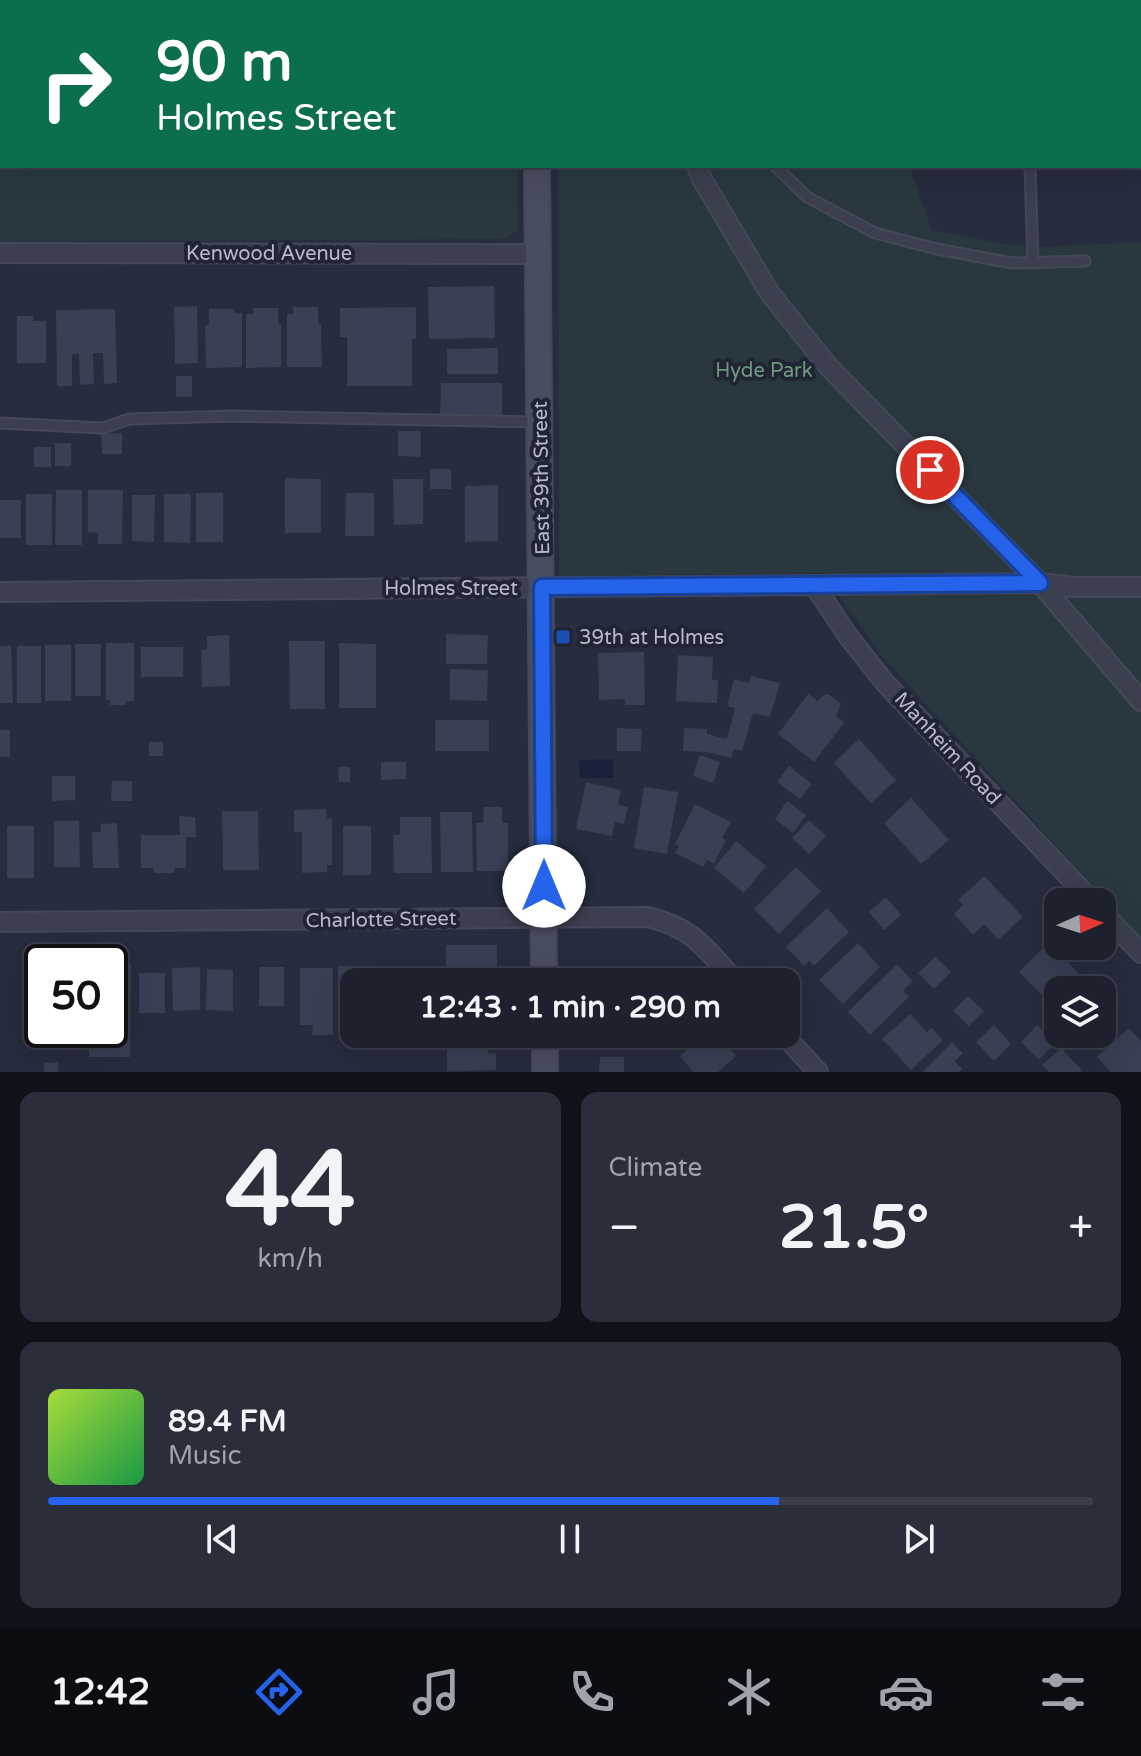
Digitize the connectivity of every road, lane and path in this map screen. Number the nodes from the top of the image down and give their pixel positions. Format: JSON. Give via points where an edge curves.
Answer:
{"nodes":[{"id":1,"x":537,"y":168,"type":"edge"},
{"id":2,"x":698,"y":168,"type":"edge"},
{"id":3,"x":777,"y":168,"type":"edge"},
{"id":4,"x":1030,"y":168,"type":"edge"},
{"id":5,"x":0,"y":253,"type":"edge"},
{"id":6,"x":539,"y":254,"type":"junction"},
{"id":7,"x":1085,"y":261,"type":"dead end"},
{"id":8,"x":1033,"y":263,"type":"junction"},
{"id":9,"x":541,"y":422,"type":"junction"},
{"id":10,"x":0,"y":423,"type":"edge"},
{"id":11,"x":1040,"y":583,"type":"junction"},
{"id":12,"x":814,"y":585,"type":"junction"},
{"id":13,"x":542,"y":587,"type":"junction"},
{"id":14,"x":1141,"y":587,"type":"edge"},
{"id":15,"x":0,"y":592,"type":"edge"},
{"id":16,"x":1141,"y":701,"type":"edge"},
{"id":17,"x":1080,"y":888,"type":"edge"},
{"id":18,"x":544,"y":917,"type":"junction"},
{"id":19,"x":0,"y":922,"type":"edge"},
{"id":20,"x":1116,"y":927,"type":"edge"},
{"id":21,"x":1141,"y":953,"type":"edge"},
{"id":22,"x":544,"y":968,"type":"edge"},
{"id":23,"x":723,"y":968,"type":"edge"},
{"id":24,"x":545,"y":1048,"type":"edge"},
{"id":25,"x":796,"y":1048,"type":"edge"},
{"id":26,"x":545,"y":1072,"type":"edge"},
{"id":27,"x":818,"y":1072,"type":"edge"}],
"edges":[{"from":1,"to":6,"type":"main road","name":"East 39th Street"},
{"from":2,"to":11,"type":"street","via":[[769,292],[827,365]]},
{"from":3,"to":8,"type":"lane","via":[[807,197],[875,233],[937,249]]},
{"from":4,"to":8,"type":"lane"},
{"from":5,"to":6,"type":"street","name":"Kenwood Avenue"},
{"from":6,"to":9,"type":"main road","name":"East 39th Street"},
{"from":7,"to":8,"type":"lane"},
{"from":9,"to":10,"type":"lane","via":[[233,416],[129,419],[103,428]]},
{"from":9,"to":13,"type":"main road","name":"East 39th Street"},
{"from":11,"to":12,"type":"street","name":"Holmes Street"},
{"from":11,"to":14,"type":"street","name":"Holmes Street"},
{"from":11,"to":16,"type":"street"},
{"from":12,"to":13,"type":"street","name":"Holmes Street"},
{"from":12,"to":17,"type":"street","name":"Manheim Road","via":[[886,684]]},
{"from":13,"to":15,"type":"street","name":"Holmes Street"},
{"from":13,"to":18,"type":"main road","name":"East 39th Street"},
{"from":18,"to":19,"type":"street","name":"Charlotte Street"},
{"from":18,"to":22,"type":"main road","name":"East 39th Street"},
{"from":18,"to":23,"type":"street","name":"Charlotte Street","via":[[648,917],[672,923],[694,935]]},
{"from":20,"to":21,"type":"street"},
{"from":24,"to":26,"type":"main road"},
{"from":25,"to":27,"type":"street"}]}
